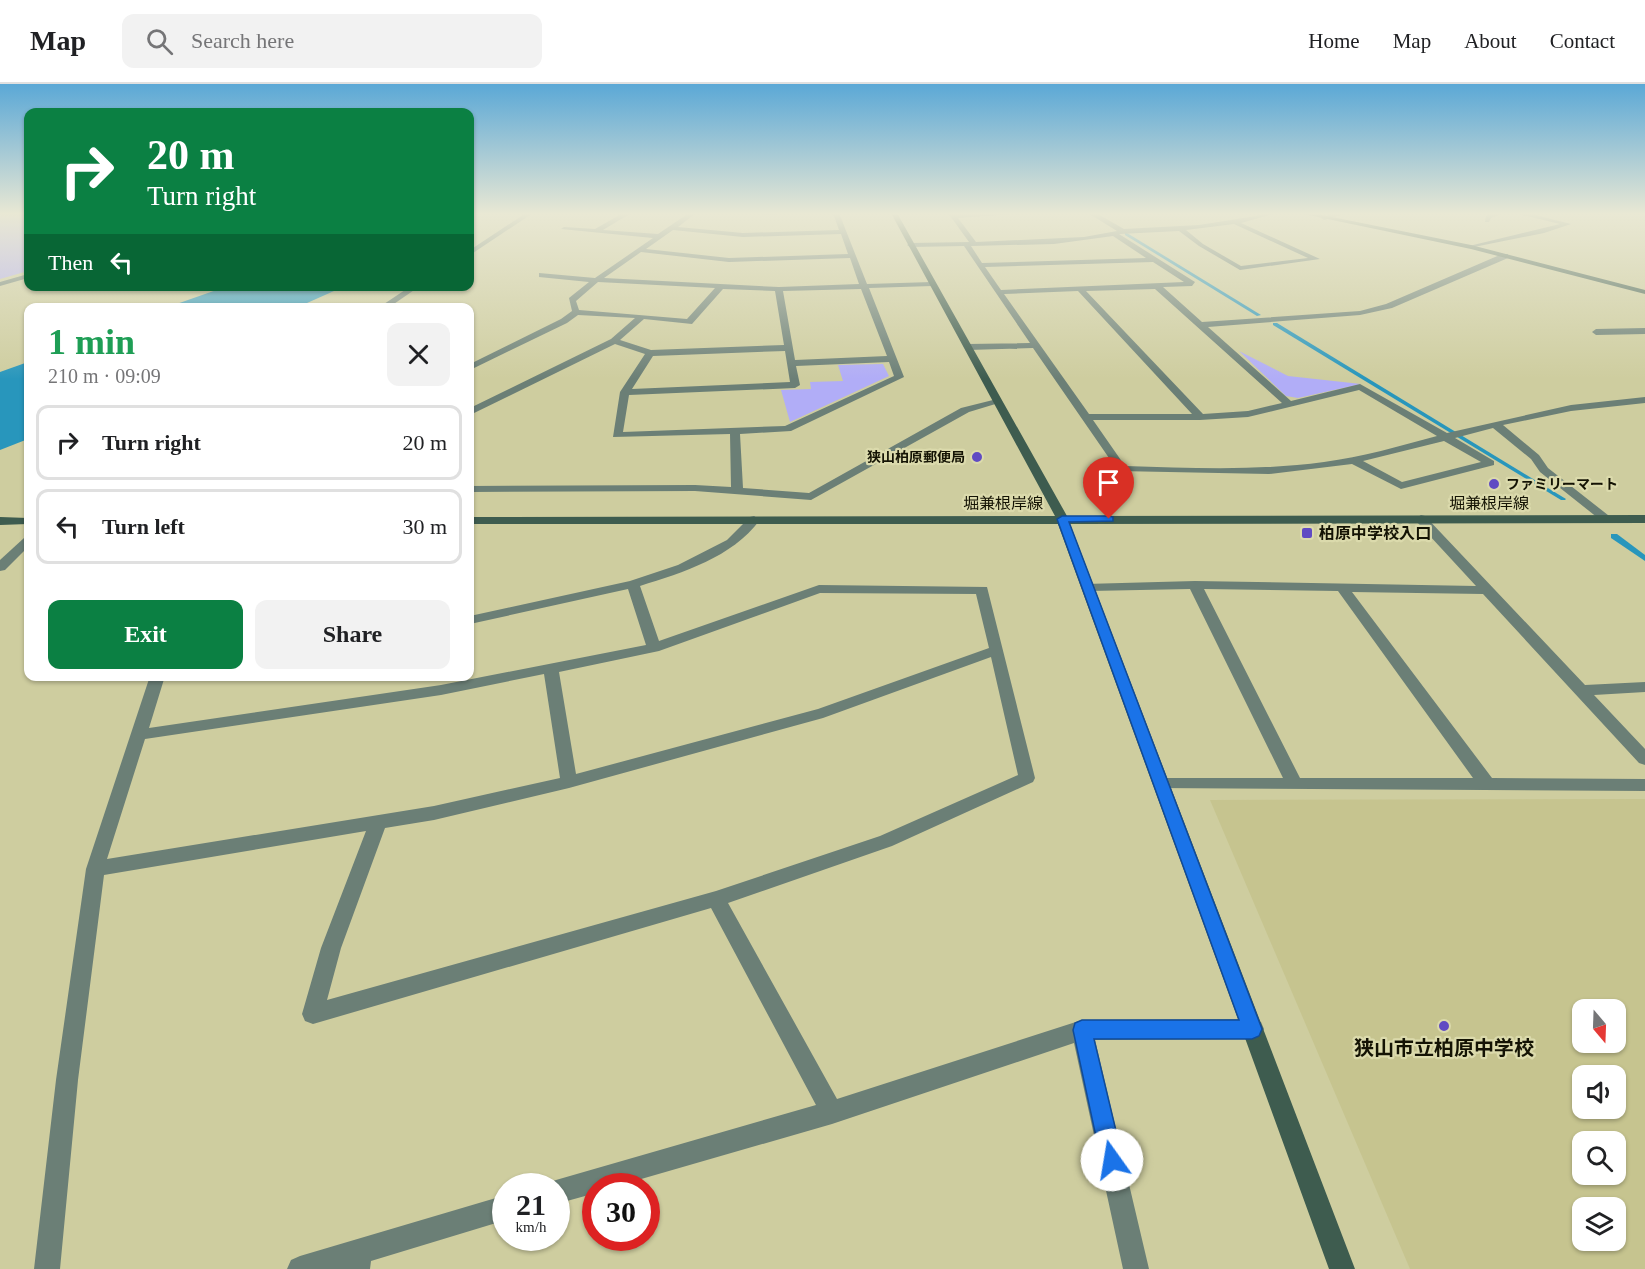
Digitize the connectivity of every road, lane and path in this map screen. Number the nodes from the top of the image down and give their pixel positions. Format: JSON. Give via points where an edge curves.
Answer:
{"nodes":[{"id":1,"x":613,"y":268,"type":"edge"},
{"id":2,"x":857,"y":268,"type":"edge"},
{"id":3,"x":923,"y":268,"type":"edge"},
{"id":4,"x":982,"y":268,"type":"edge"},
{"id":5,"x":1167,"y":268,"type":"edge"},
{"id":6,"x":1477,"y":268,"type":"edge"},
{"id":7,"x":1555,"y":268,"type":"edge"},
{"id":8,"x":542,"y":275,"type":"dead end"},
{"id":9,"x":24,"y":277,"type":"edge"},
{"id":10,"x":596,"y":280,"type":"junction"},
{"id":11,"x":0,"y":284,"type":"edge"},
{"id":12,"x":932,"y":284,"type":"junction"},
{"id":13,"x":722,"y":285,"type":"junction"},
{"id":14,"x":864,"y":286,"type":"junction"},
{"id":15,"x":1158,"y":287,"type":"junction"},
{"id":16,"x":779,"y":289,"type":"junction"},
{"id":17,"x":1080,"y":290,"type":"junction"},
{"id":18,"x":409,"y":291,"type":"edge"},
{"id":19,"x":998,"y":292,"type":"junction"},
{"id":20,"x":1645,"y":292,"type":"edge"},
{"id":21,"x":390,"y":303,"type":"edge"},
{"id":22,"x":576,"y":312,"type":"junction"},
{"id":23,"x":642,"y":316,"type":"junction"},
{"id":24,"x":1200,"y":325,"type":"junction"},
{"id":25,"x":1645,"y":331,"type":"edge"},
{"id":26,"x":1596,"y":332,"type":"dead end"},
{"id":27,"x":614,"y":341,"type":"junction"},
{"id":28,"x":1035,"y":345,"type":"junction"},
{"id":29,"x":968,"y":347,"type":"junction"},
{"id":30,"x":788,"y":348,"type":"junction"},
{"id":31,"x":650,"y":353,"type":"junction"},
{"id":32,"x":891,"y":359,"type":"junction"},
{"id":33,"x":792,"y":363,"type":"junction"},
{"id":34,"x":474,"y":365,"type":"edge"},
{"id":35,"x":625,"y":392,"type":"junction"},
{"id":36,"x":1645,"y":400,"type":"edge"},
{"id":37,"x":997,"y":402,"type":"junction"},
{"id":38,"x":1290,"y":405,"type":"junction"},
{"id":39,"x":474,"y":410,"type":"edge"},
{"id":40,"x":1085,"y":417,"type":"junction"},
{"id":41,"x":1200,"y":417,"type":"junction"},
{"id":42,"x":1497,"y":426,"type":"junction"},
{"id":43,"x":735,"y":431,"type":"junction"},
{"id":44,"x":1445,"y":436,"type":"junction"},
{"id":45,"x":1353,"y":460,"type":"junction"},
{"id":46,"x":474,"y":489,"type":"edge"},
{"id":47,"x":737,"y":492,"type":"junction"},
{"id":48,"x":1062,"y":519,"type":"junction"},
{"id":49,"x":1421,"y":519,"type":"junction"},
{"id":50,"x":1607,"y":519,"type":"junction"},
{"id":51,"x":1645,"y":519,"type":"edge"},
{"id":52,"x":754,"y":520,"type":"junction"},
{"id":53,"x":0,"y":521,"type":"edge"},
{"id":54,"x":24,"y":521,"type":"edge"},
{"id":55,"x":474,"y":521,"type":"edge"},
{"id":56,"x":24,"y":545,"type":"edge"},
{"id":57,"x":0,"y":567,"type":"edge"},
{"id":58,"x":633,"y":584,"type":"junction"},
{"id":59,"x":1195,"y":585,"type":"junction"},
{"id":60,"x":1090,"y":587,"type":"junction"},
{"id":61,"x":1342,"y":589,"type":"junction"},
{"id":62,"x":1488,"y":590,"type":"junction"},
{"id":63,"x":474,"y":619,"type":"edge"},
{"id":64,"x":654,"y":648,"type":"junction"},
{"id":65,"x":997,"y":650,"type":"junction"},
{"id":66,"x":551,"y":669,"type":"junction"},
{"id":67,"x":156,"y":681,"type":"edge"},
{"id":68,"x":1645,"y":687,"type":"edge"},
{"id":69,"x":1582,"y":690,"type":"junction"},
{"id":70,"x":137,"y":735,"type":"junction"},
{"id":71,"x":1645,"y":759,"type":"edge"},
{"id":72,"x":569,"y":782,"type":"junction"},
{"id":73,"x":1486,"y":783,"type":"junction"},
{"id":74,"x":1162,"y":784,"type":"junction"},
{"id":75,"x":1295,"y":784,"type":"junction"},
{"id":76,"x":1645,"y":785,"type":"edge"},
{"id":77,"x":379,"y":821,"type":"junction"},
{"id":78,"x":94,"y":869,"type":"junction"},
{"id":79,"x":716,"y":899,"type":"junction"},
{"id":80,"x":1252,"y":1029,"type":"junction"},
{"id":81,"x":1082,"y":1030,"type":"junction"},
{"id":82,"x":832,"y":1112,"type":"junction"},
{"id":83,"x":570,"y":1188,"type":"edge"},
{"id":84,"x":492,"y":1212,"type":"edge"},
{"id":85,"x":358,"y":1259,"type":"edge"},
{"id":86,"x":47,"y":1269,"type":"edge"},
{"id":87,"x":300,"y":1269,"type":"edge"},
{"id":88,"x":1136,"y":1269,"type":"edge"},
{"id":89,"x":1342,"y":1269,"type":"edge"}],
"edges":[{"from":1,"to":10,"type":"street"},
{"from":2,"to":14,"type":"street"},
{"from":3,"to":12,"type":"street"},
{"from":4,"to":19,"type":"street"},
{"from":5,"to":15,"type":"street","via":[[1192,284]]},
{"from":6,"to":24,"type":"street","via":[[1413,298],[1360,313]]},
{"from":7,"to":20,"type":"street"},
{"from":8,"to":10,"type":"street"},
{"from":9,"to":11,"type":"street"},
{"from":10,"to":13,"type":"street"},
{"from":10,"to":22,"type":"street","via":[[572,300]]},
{"from":12,"to":14,"type":"street"},
{"from":12,"to":29,"type":"street"},
{"from":13,"to":16,"type":"street"},
{"from":13,"to":23,"type":"street","via":[[688,322]]},
{"from":14,"to":16,"type":"street"},
{"from":14,"to":32,"type":"street"},
{"from":15,"to":17,"type":"street"},
{"from":15,"to":24,"type":"street"},
{"from":16,"to":30,"type":"street"},
{"from":17,"to":19,"type":"street"},
{"from":17,"to":41,"type":"street"},
{"from":18,"to":21,"type":"street"},
{"from":19,"to":28,"type":"street"},
{"from":22,"to":23,"type":"street"},
{"from":22,"to":34,"type":"street"},
{"from":23,"to":27,"type":"street"},
{"from":24,"to":38,"type":"street"},
{"from":25,"to":26,"type":"street"},
{"from":27,"to":31,"type":"street"},
{"from":27,"to":39,"type":"street"},
{"from":28,"to":29,"type":"street"},
{"from":28,"to":40,"type":"street"},
{"from":29,"to":37,"type":"street"},
{"from":30,"to":31,"type":"street"},
{"from":30,"to":33,"type":"street"},
{"from":31,"to":35,"type":"street"},
{"from":32,"to":33,"type":"street"},
{"from":32,"to":43,"type":"street","via":[[899,377],[787,429]]},
{"from":33,"to":35,"type":"street","via":[[795,385]]},
{"from":35,"to":43,"type":"street","via":[[617,435]]},
{"from":36,"to":42,"type":"street","via":[[1582,405],[1522,416]]},
{"from":37,"to":47,"type":"street","via":[[964,410],[811,498]]},
{"from":37,"to":48,"type":"street"},
{"from":38,"to":41,"type":"street","via":[[1248,414]]},
{"from":38,"to":44,"type":"street","via":[[1360,387]]},
{"from":40,"to":41,"type":"street"},
{"from":40,"to":45,"type":"street","via":[[1122,469],[1285,470]]},
{"from":42,"to":44,"type":"street"},
{"from":42,"to":50,"type":"street","via":[[1535,457],[1544,470]]},
{"from":43,"to":47,"type":"street"},
{"from":44,"to":45,"type":"street"},
{"from":44,"to":45,"type":"street","via":[[1490,463],[1401,486]]},
{"from":46,"to":47,"type":"street","via":[[695,488]]},
{"from":48,"to":49,"type":"street","name":"堀兼根岸線"},
{"from":48,"to":52,"type":"street","name":"堀兼根岸線"},
{"from":48,"to":60,"type":"street"},
{"from":49,"to":50,"type":"street","name":"堀兼根岸線"},
{"from":49,"to":62,"type":"street"},
{"from":50,"to":51,"type":"street","name":"堀兼根岸線"},
{"from":52,"to":55,"type":"street","name":"堀兼根岸線"},
{"from":52,"to":58,"type":"street","via":[[730,543],[710,554],[683,568]]},
{"from":53,"to":54,"type":"street"},
{"from":56,"to":57,"type":"street"},
{"from":58,"to":63,"type":"street"},
{"from":58,"to":64,"type":"street"},
{"from":59,"to":60,"type":"street"},
{"from":59,"to":61,"type":"street"},
{"from":59,"to":75,"type":"street"},
{"from":60,"to":74,"type":"street"},
{"from":61,"to":62,"type":"street"},
{"from":61,"to":73,"type":"street"},
{"from":62,"to":69,"type":"street"},
{"from":64,"to":65,"type":"street","via":[[819,589],[982,590]]},
{"from":64,"to":66,"type":"street"},
{"from":65,"to":72,"type":"street","via":[[823,713]]},
{"from":65,"to":79,"type":"street","via":[[1027,778],[886,841]]},
{"from":66,"to":70,"type":"street","via":[[318,710]]},
{"from":66,"to":72,"type":"street"},
{"from":67,"to":70,"type":"street"},
{"from":68,"to":69,"type":"street"},
{"from":69,"to":71,"type":"street"},
{"from":70,"to":78,"type":"street"},
{"from":72,"to":77,"type":"street","via":[[434,813]]},
{"from":73,"to":75,"type":"street"},
{"from":73,"to":76,"type":"street"},
{"from":74,"to":75,"type":"street"},
{"from":74,"to":80,"type":"street"},
{"from":77,"to":78,"type":"street"},
{"from":77,"to":79,"type":"street","via":[[331,948],[313,1014]]},
{"from":78,"to":86,"type":"street","via":[[66,1080]]},
{"from":79,"to":82,"type":"street"},
{"from":80,"to":81,"type":"street"},
{"from":80,"to":89,"type":"street"},
{"from":81,"to":82,"type":"street"},
{"from":81,"to":88,"type":"street"},
{"from":82,"to":83,"type":"street"},
{"from":84,"to":85,"type":"street"},
{"from":85,"to":87,"type":"street"}]}
